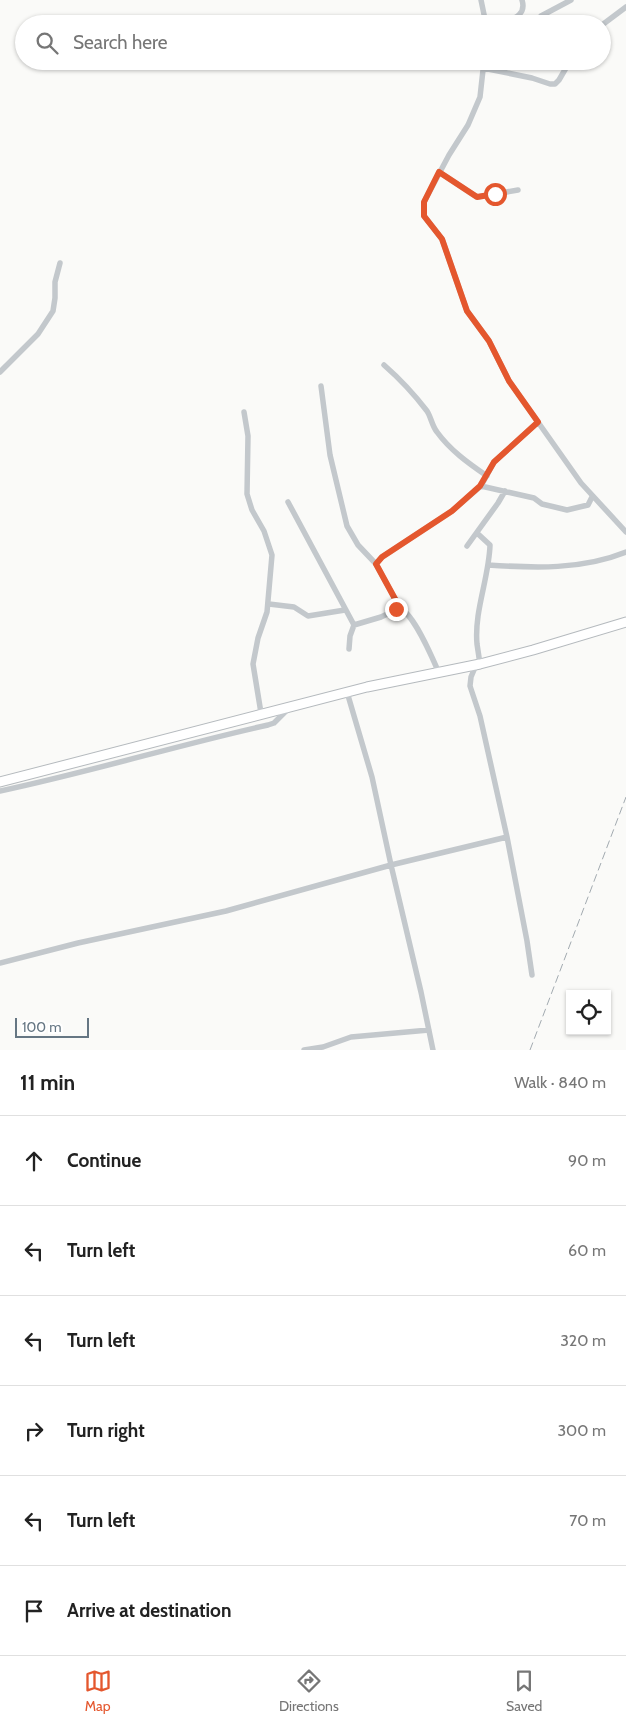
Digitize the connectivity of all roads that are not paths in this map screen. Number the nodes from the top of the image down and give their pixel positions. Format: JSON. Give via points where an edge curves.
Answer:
{"nodes":[{"id":1,"x":481,"y":0,"type":"edge"},
{"id":2,"x":522,"y":0,"type":"edge"},
{"id":3,"x":571,"y":0,"type":"edge"},
{"id":4,"x":626,"y":7,"type":"edge"},
{"id":5,"x":484,"y":15,"type":"edge"},
{"id":6,"x":519,"y":15,"type":"edge"},
{"id":7,"x":543,"y":15,"type":"edge"},
{"id":8,"x":611,"y":18,"type":"edge"},
{"id":9,"x":483,"y":70,"type":"edge"},
{"id":10,"x":505,"y":70,"type":"edge"},
{"id":11,"x":565,"y":70,"type":"edge"},
{"id":12,"x":439,"y":172,"type":"junction"},
{"id":13,"x":518,"y":190,"type":"dead end"},
{"id":14,"x":60,"y":263,"type":"dead end"},
{"id":15,"x":384,"y":365,"type":"dead end"},
{"id":16,"x":0,"y":372,"type":"edge"},
{"id":17,"x":322,"y":386,"type":"dead end"},
{"id":18,"x":244,"y":412,"type":"dead end"},
{"id":19,"x":538,"y":422,"type":"junction"},
{"id":20,"x":486,"y":476,"type":"junction"},
{"id":21,"x":480,"y":486,"type":"junction"},
{"id":22,"x":504,"y":491,"type":"junction"},
{"id":23,"x":592,"y":497,"type":"junction"},
{"id":24,"x":288,"y":502,"type":"dead end"},
{"id":25,"x":626,"y":532,"type":"edge"},
{"id":26,"x":477,"y":533,"type":"junction"},
{"id":27,"x":467,"y":546,"type":"dead end"},
{"id":28,"x":626,"y":552,"type":"edge"},
{"id":29,"x":376,"y":564,"type":"junction"},
{"id":30,"x":488,"y":565,"type":"junction"},
{"id":31,"x":269,"y":604,"type":"junction"},
{"id":32,"x":400,"y":608,"type":"junction"},
{"id":33,"x":346,"y":610,"type":"junction"},
{"id":34,"x":626,"y":622,"type":"edge"},
{"id":35,"x":354,"y":625,"type":"junction"},
{"id":36,"x":349,"y":649,"type":"dead end"},
{"id":37,"x":478,"y":664,"type":"junction"},
{"id":38,"x":439,"y":673,"type":"junction"},
{"id":39,"x":347,"y":692,"type":"junction"},
{"id":40,"x":291,"y":706,"type":"junction"},
{"id":41,"x":261,"y":713,"type":"junction"},
{"id":42,"x":0,"y":782,"type":"edge"},
{"id":43,"x":0,"y":791,"type":"edge"},
{"id":44,"x":507,"y":837,"type":"junction"},
{"id":45,"x":391,"y":865,"type":"junction"},
{"id":46,"x":0,"y":963,"type":"edge"},
{"id":47,"x":532,"y":974,"type":"dead end"},
{"id":48,"x":429,"y":1030,"type":"junction"},
{"id":49,"x":304,"y":1050,"type":"edge"},
{"id":50,"x":433,"y":1050,"type":"edge"}],
"edges":[{"from":1,"to":5,"type":"street"},
{"from":2,"to":6,"type":"street","via":[[524,9]]},
{"from":3,"to":7,"type":"street"},
{"from":4,"to":8,"type":"street"},
{"from":9,"to":12,"type":"street","via":[[480,97],[468,125]]},
{"from":10,"to":11,"type":"street","via":[[555,84]]},
{"from":12,"to":13,"type":"street","via":[[477,197]]},
{"from":12,"to":19,"type":"street","via":[[424,202],[424,216],[442,239],[467,311]]},
{"from":14,"to":16,"type":"street","via":[[53,311],[38,334]]},
{"from":15,"to":20,"type":"street","via":[[428,412],[441,437]]},
{"from":17,"to":29,"type":"street","via":[[330,455],[347,526],[358,545]]},
{"from":18,"to":31,"type":"street","via":[[248,436],[247,494],[272,555]]},
{"from":19,"to":20,"type":"street","via":[[494,462]]},
{"from":19,"to":23,"type":"street"},
{"from":20,"to":21,"type":"street"},
{"from":21,"to":22,"type":"street"},
{"from":21,"to":29,"type":"street","via":[[452,511]]},
{"from":22,"to":23,"type":"street","via":[[566,510],[588,505]]},
{"from":22,"to":26,"type":"street"},
{"from":23,"to":25,"type":"street"},
{"from":24,"to":33,"type":"street"},
{"from":26,"to":27,"type":"street"},
{"from":26,"to":30,"type":"street","via":[[490,545]]},
{"from":28,"to":30,"type":"street","via":[[599,561],[543,568]]},
{"from":29,"to":32,"type":"street"},
{"from":30,"to":37,"type":"street","via":[[478,628]]},
{"from":31,"to":33,"type":"street","via":[[294,607],[308,616]]},
{"from":31,"to":41,"type":"street","via":[[254,664]]},
{"from":32,"to":35,"type":"street"},
{"from":32,"to":38,"type":"street","via":[[410,618]]},
{"from":33,"to":35,"type":"street"},
{"from":34,"to":37,"type":"main road"},
{"from":35,"to":36,"type":"street"},
{"from":37,"to":38,"type":"main road"},
{"from":37,"to":44,"type":"street","via":[[470,686],[480,716]]},
{"from":38,"to":39,"type":"main road"},
{"from":39,"to":40,"type":"main road"},
{"from":39,"to":45,"type":"street","via":[[372,777]]},
{"from":40,"to":41,"type":"main road"},
{"from":40,"to":43,"type":"street","via":[[268,726]]},
{"from":41,"to":42,"type":"main road"},
{"from":44,"to":45,"type":"street"},
{"from":44,"to":47,"type":"street"},
{"from":45,"to":46,"type":"street","via":[[226,911]]},
{"from":45,"to":48,"type":"street"},
{"from":48,"to":49,"type":"street","via":[[351,1037]]},
{"from":48,"to":50,"type":"street"}]}
